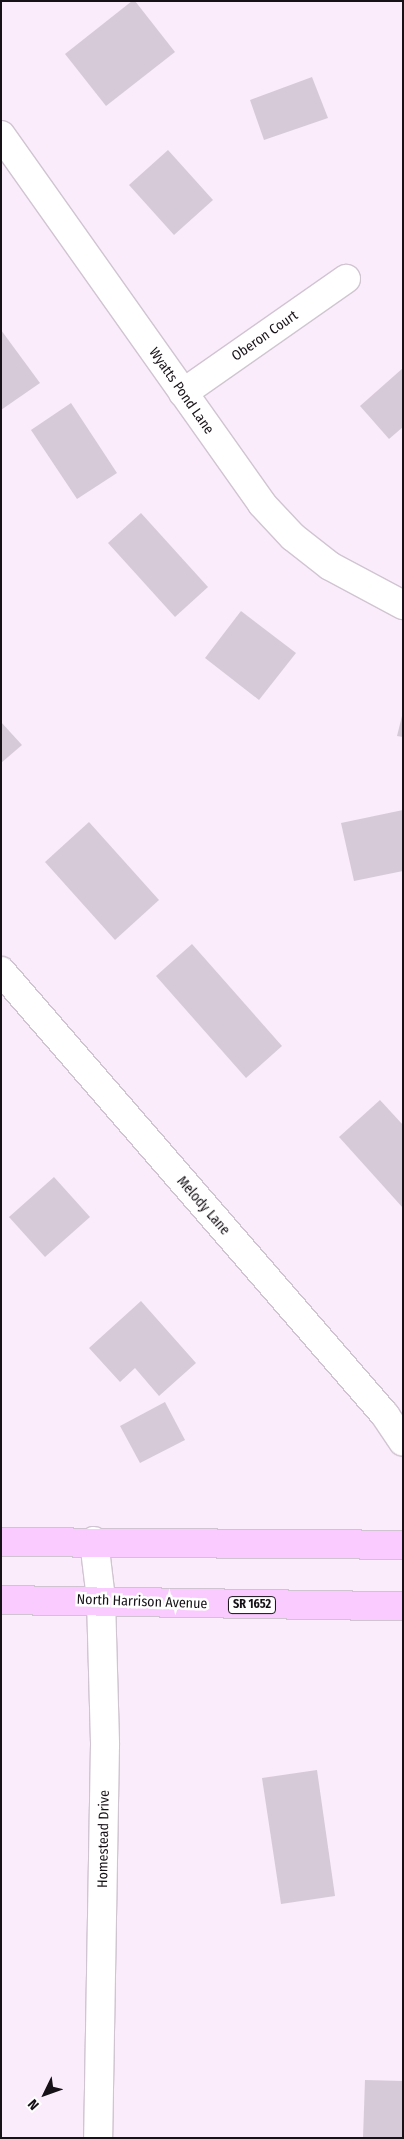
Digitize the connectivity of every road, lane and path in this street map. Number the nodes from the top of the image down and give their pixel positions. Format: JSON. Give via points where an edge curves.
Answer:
{"nodes":[{"id":1,"x":1,"y":135,"type":"edge"},
{"id":2,"x":346,"y":279,"type":"dead end"},
{"id":3,"x":183,"y":393,"type":"junction"},
{"id":4,"x":403,"y":605,"type":"edge"},
{"id":5,"x":1,"y":972,"type":"edge"},
{"id":6,"x":403,"y":1442,"type":"edge"},
{"id":7,"x":94,"y":1541,"type":"junction"},
{"id":8,"x":1,"y":1542,"type":"edge"},
{"id":9,"x":403,"y":1545,"type":"edge"},
{"id":10,"x":101,"y":1599,"type":"junction"},
{"id":11,"x":1,"y":1600,"type":"edge"},
{"id":12,"x":403,"y":1606,"type":"edge"},
{"id":13,"x":98,"y":2138,"type":"edge"}],
"edges":[{"from":1,"to":3,"type":"street","name":"Wyatts Pond Lane"},
{"from":2,"to":3,"type":"street","name":"Oberon Court"},
{"from":3,"to":4,"type":"street","name":"Wyatts Pond Lane","via":[[256,497],[293,537],[330,566]]},
{"from":5,"to":6,"type":"street","name":"Melody Lane","via":[[379,1408]]},
{"from":7,"to":8,"type":"main road"},
{"from":7,"to":9,"type":"main road"},
{"from":7,"to":10,"type":"street","name":"Homestead Drive"},
{"from":10,"to":11,"type":"main road","name":"North Harrison Avenue","number":"SR 1652"},
{"from":10,"to":12,"type":"main road","name":"North Harrison Avenue","number":"SR 1652","via":[[173,1604]]},
{"from":10,"to":13,"type":"street","name":"Homestead Drive","via":[[106,1745]]}]}
